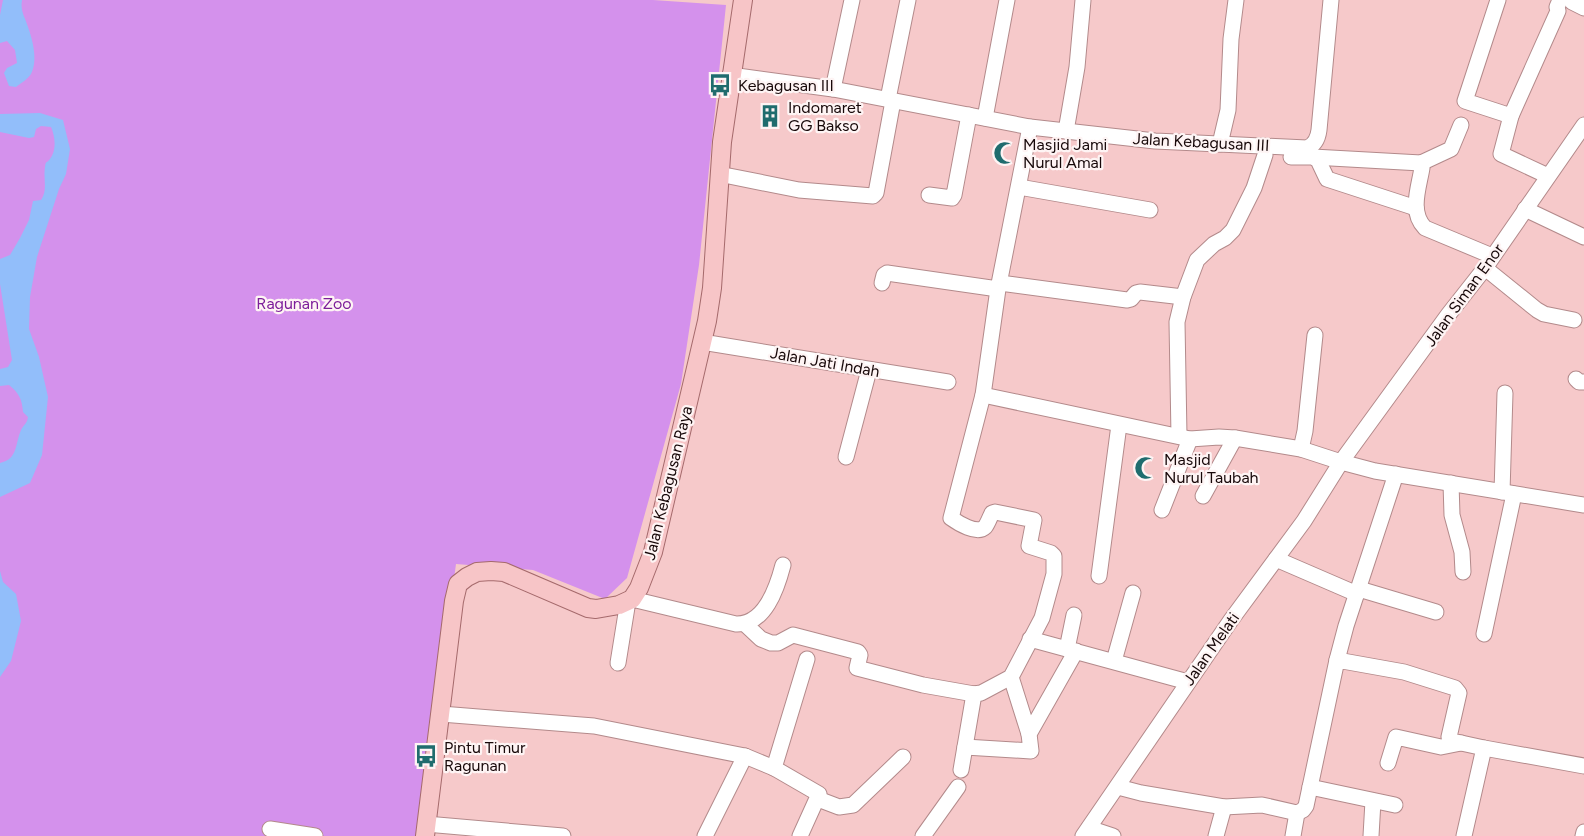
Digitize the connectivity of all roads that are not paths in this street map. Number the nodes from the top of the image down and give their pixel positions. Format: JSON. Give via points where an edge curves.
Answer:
{"nodes":[{"id":1,"x":743,"y":0,"type":"edge"},
{"id":2,"x":852,"y":0,"type":"edge"},
{"id":3,"x":909,"y":0,"type":"edge"},
{"id":4,"x":1007,"y":0,"type":"edge"},
{"id":5,"x":1083,"y":0,"type":"edge"},
{"id":6,"x":1236,"y":0,"type":"edge"},
{"id":7,"x":1331,"y":0,"type":"edge"},
{"id":8,"x":1498,"y":0,"type":"edge"},
{"id":9,"x":1572,"y":2,"type":"edge"},
{"id":10,"x":730,"y":75,"type":"junction"},
{"id":11,"x":833,"y":89,"type":"junction"},
{"id":12,"x":891,"y":100,"type":"junction"},
{"id":13,"x":969,"y":115,"type":"junction"},
{"id":14,"x":1511,"y":117,"type":"junction"},
{"id":15,"x":985,"y":118,"type":"junction"},
{"id":16,"x":1461,"y":125,"type":"dead end"},
{"id":17,"x":1584,"y":125,"type":"edge"},
{"id":18,"x":1030,"y":127,"type":"junction"},
{"id":19,"x":1066,"y":131,"type":"junction"},
{"id":20,"x":1155,"y":141,"type":"junction"},
{"id":21,"x":1220,"y":144,"type":"junction"},
{"id":22,"x":1265,"y":155,"type":"junction"},
{"id":23,"x":1313,"y":157,"type":"junction"},
{"id":24,"x":1421,"y":164,"type":"junction"},
{"id":25,"x":719,"y":174,"type":"junction"},
{"id":26,"x":1548,"y":176,"type":"junction"},
{"id":27,"x":1019,"y":187,"type":"junction"},
{"id":28,"x":929,"y":195,"type":"dead end"},
{"id":29,"x":1416,"y":208,"type":"junction"},
{"id":30,"x":1525,"y":209,"type":"junction"},
{"id":31,"x":1150,"y":210,"type":"dead end"},
{"id":32,"x":1584,"y":237,"type":"edge"},
{"id":33,"x":1488,"y":262,"type":"junction"},
{"id":34,"x":882,"y":283,"type":"dead end"},
{"id":35,"x":999,"y":286,"type":"junction"},
{"id":36,"x":1183,"y":297,"type":"junction"},
{"id":37,"x":1574,"y":320,"type":"dead end"},
{"id":38,"x":1315,"y":334,"type":"dead end"},
{"id":39,"x":702,"y":342,"type":"junction"},
{"id":40,"x":869,"y":370,"type":"junction"},
{"id":41,"x":948,"y":382,"type":"dead end"},
{"id":42,"x":1505,"y":393,"type":"dead end"},
{"id":43,"x":983,"y":395,"type":"junction"},
{"id":44,"x":1119,"y":425,"type":"junction"},
{"id":45,"x":1184,"y":437,"type":"junction"},
{"id":46,"x":1235,"y":438,"type":"junction"},
{"id":47,"x":1301,"y":449,"type":"junction"},
{"id":48,"x":846,"y":458,"type":"dead end"},
{"id":49,"x":1341,"y":462,"type":"junction"},
{"id":50,"x":1396,"y":474,"type":"junction"},
{"id":51,"x":1451,"y":483,"type":"junction"},
{"id":52,"x":1508,"y":493,"type":"junction"},
{"id":53,"x":1203,"y":496,"type":"dead end"},
{"id":54,"x":1584,"y":505,"type":"edge"},
{"id":55,"x":1162,"y":510,"type":"dead end"},
{"id":56,"x":1276,"y":559,"type":"junction"},
{"id":57,"x":783,"y":565,"type":"dead end"},
{"id":58,"x":1463,"y":572,"type":"dead end"},
{"id":59,"x":1099,"y":576,"type":"dead end"},
{"id":60,"x":1358,"y":591,"type":"junction"},
{"id":61,"x":1133,"y":593,"type":"dead end"},
{"id":62,"x":630,"y":600,"type":"junction"},
{"id":63,"x":1436,"y":612,"type":"dead end"},
{"id":64,"x":1074,"y":615,"type":"dead end"},
{"id":65,"x":745,"y":624,"type":"junction"},
{"id":66,"x":1484,"y":634,"type":"dead end"},
{"id":67,"x":1030,"y":639,"type":"junction"},
{"id":68,"x":1071,"y":650,"type":"junction"},
{"id":69,"x":807,"y":659,"type":"dead end"},
{"id":70,"x":1337,"y":660,"type":"junction"},
{"id":71,"x":1114,"y":661,"type":"junction"},
{"id":72,"x":618,"y":663,"type":"dead end"},
{"id":73,"x":1011,"y":677,"type":"junction"},
{"id":74,"x":1188,"y":682,"type":"junction"},
{"id":75,"x":974,"y":694,"type":"junction"},
{"id":76,"x":441,"y":714,"type":"junction"},
{"id":77,"x":1029,"y":734,"type":"junction"},
{"id":78,"x":1461,"y":743,"type":"junction"},
{"id":79,"x":965,"y":747,"type":"junction"},
{"id":80,"x":1484,"y":748,"type":"junction"},
{"id":81,"x":745,"y":756,"type":"junction"},
{"id":82,"x":903,"y":757,"type":"dead end"},
{"id":83,"x":1388,"y":763,"type":"dead end"},
{"id":84,"x":1584,"y":766,"type":"edge"},
{"id":85,"x":774,"y":768,"type":"junction"},
{"id":86,"x":961,"y":770,"type":"dead end"},
{"id":87,"x":958,"y":787,"type":"dead end"},
{"id":88,"x":1118,"y":787,"type":"junction"},
{"id":89,"x":1310,"y":787,"type":"junction"},
{"id":90,"x":818,"y":799,"type":"junction"},
{"id":91,"x":1373,"y":801,"type":"junction"},
{"id":92,"x":1395,"y":805,"type":"dead end"},
{"id":93,"x":1224,"y":807,"type":"junction"},
{"id":94,"x":1296,"y":813,"type":"junction"},
{"id":95,"x":270,"y":829,"type":"dead end"},
{"id":96,"x":425,"y":830,"type":"edge"},
{"id":97,"x":1086,"y":832,"type":"edge"},
{"id":98,"x":315,"y":836,"type":"edge"},
{"id":99,"x":563,"y":836,"type":"edge"},
{"id":100,"x":705,"y":836,"type":"edge"},
{"id":101,"x":800,"y":836,"type":"edge"},
{"id":102,"x":923,"y":836,"type":"edge"},
{"id":103,"x":1113,"y":836,"type":"edge"},
{"id":104,"x":1216,"y":836,"type":"edge"},
{"id":105,"x":1293,"y":836,"type":"edge"},
{"id":106,"x":1371,"y":836,"type":"edge"},
{"id":107,"x":1464,"y":836,"type":"edge"}],
"edges":[{"from":1,"to":10,"type":"main road","name":"Jalan Kebagusan Raya"},
{"from":2,"to":11,"type":"street"},
{"from":3,"to":12,"type":"street"},
{"from":4,"to":15,"type":"street"},
{"from":5,"to":19,"type":"street"},
{"from":6,"to":21,"type":"street","via":[[1228,110]]},
{"from":7,"to":21,"type":"street","name":"Jalan Kebagusan III","via":[[1319,130],[1312,146]]},
{"from":8,"to":14,"type":"street","via":[[1465,101]]},
{"from":9,"to":14,"type":"street","via":[[1557,7]]},
{"from":10,"to":11,"type":"street","name":"Jalan Kebagusan III"},
{"from":10,"to":25,"type":"main road","name":"Jalan Kebagusan Raya"},
{"from":11,"to":12,"type":"street","name":"Jalan Kebagusan III"},
{"from":12,"to":13,"type":"street","name":"Jalan Kebagusan III"},
{"from":12,"to":25,"type":"street","via":[[873,196],[799,190]]},
{"from":13,"to":15,"type":"street","name":"Jalan Kebagusan III"},
{"from":13,"to":28,"type":"street","via":[[954,195],[946,199]]},
{"from":14,"to":26,"type":"street","via":[[1502,156]]},
{"from":15,"to":18,"type":"street","name":"Jalan Kebagusan III"},
{"from":16,"to":24,"type":"street","via":[[1451,149]]},
{"from":17,"to":26,"type":"street","name":"Jalan Siman Enor"},
{"from":18,"to":19,"type":"street","name":"Jalan Kebagusan III"},
{"from":18,"to":27,"type":"street"},
{"from":19,"to":20,"type":"street","name":"Jalan Kebagusan III"},
{"from":20,"to":21,"type":"street","name":"Jalan Kebagusan III"},
{"from":20,"to":22,"type":"street","via":[[1163,146]]},
{"from":22,"to":23,"type":"street"},
{"from":22,"to":36,"type":"street","via":[[1233,230],[1197,260]]},
{"from":23,"to":24,"type":"street"},
{"from":23,"to":29,"type":"street","via":[[1321,163],[1327,179]]},
{"from":24,"to":29,"type":"street"},
{"from":25,"to":39,"type":"main road","name":"Jalan Kebagusan Raya","via":[[712,288]]},
{"from":26,"to":30,"type":"street","name":"Jalan Siman Enor"},
{"from":27,"to":31,"type":"street"},
{"from":27,"to":35,"type":"street"},
{"from":29,"to":33,"type":"street","via":[[1419,222],[1425,228]]},
{"from":30,"to":32,"type":"street"},
{"from":30,"to":33,"type":"street","name":"Jalan Siman Enor"},
{"from":33,"to":37,"type":"street","via":[[1537,310]]},
{"from":33,"to":49,"type":"street","name":"Jalan Siman Enor"},
{"from":34,"to":35,"type":"street","via":[[887,273]]},
{"from":35,"to":36,"type":"street","via":[[1127,300],[1136,292]]},
{"from":35,"to":43,"type":"street"},
{"from":36,"to":45,"type":"street","via":[[1178,322]]},
{"from":38,"to":47,"type":"street"},
{"from":39,"to":40,"type":"street","name":"Jalan Jati Indah"},
{"from":39,"to":62,"type":"main road","name":"Jalan Kebagusan Raya","via":[[653,552]]},
{"from":40,"to":41,"type":"street","name":"Jalan Jati Indah"},
{"from":40,"to":48,"type":"street"},
{"from":42,"to":52,"type":"street"},
{"from":43,"to":44,"type":"street"},
{"from":43,"to":67,"type":"street","via":[[951,518],[975,530],[981,530],[995,512],[1034,520],[1029,546],[1052,553],[1054,571],[1042,618]]},
{"from":44,"to":45,"type":"street"},
{"from":44,"to":59,"type":"street"},
{"from":45,"to":46,"type":"street"},
{"from":45,"to":55,"type":"street"},
{"from":46,"to":47,"type":"street"},
{"from":46,"to":53,"type":"street"},
{"from":47,"to":49,"type":"street"},
{"from":49,"to":50,"type":"street"},
{"from":49,"to":56,"type":"street","name":"Jalan Melati"},
{"from":50,"to":51,"type":"street"},
{"from":50,"to":60,"type":"street"},
{"from":51,"to":52,"type":"street"},
{"from":51,"to":58,"type":"street","via":[[1452,514]]},
{"from":52,"to":54,"type":"street"},
{"from":52,"to":66,"type":"street"},
{"from":56,"to":60,"type":"street"},
{"from":56,"to":74,"type":"street","name":"Jalan Melati"},
{"from":57,"to":65,"type":"street","via":[[775,592]]},
{"from":60,"to":63,"type":"street"},
{"from":60,"to":70,"type":"street"},
{"from":61,"to":71,"type":"street"},
{"from":62,"to":65,"type":"street"},
{"from":62,"to":72,"type":"street"},
{"from":62,"to":76,"type":"main road","via":[[588,608],[504,572],[477,572],[467,577],[458,585],[454,601]]},
{"from":64,"to":68,"type":"street"},
{"from":65,"to":75,"type":"street","via":[[771,643],[793,635],[858,652],[857,668]]},
{"from":67,"to":68,"type":"street"},
{"from":67,"to":73,"type":"street"},
{"from":68,"to":71,"type":"street"},
{"from":68,"to":77,"type":"street"},
{"from":69,"to":85,"type":"street"},
{"from":70,"to":78,"type":"street","via":[[1404,672],[1455,688],[1459,693],[1449,737]]},
{"from":70,"to":89,"type":"street"},
{"from":71,"to":74,"type":"street"},
{"from":73,"to":75,"type":"street"},
{"from":73,"to":77,"type":"street"},
{"from":74,"to":88,"type":"street","name":"Jalan Melati"},
{"from":75,"to":79,"type":"street"},
{"from":76,"to":81,"type":"street","via":[[594,726]]},
{"from":76,"to":96,"type":"main road"},
{"from":77,"to":79,"type":"street","via":[[1031,751]]},
{"from":78,"to":80,"type":"street"},
{"from":78,"to":83,"type":"street","via":[[1441,747],[1396,737]]},
{"from":79,"to":86,"type":"street"},
{"from":80,"to":84,"type":"street"},
{"from":80,"to":107,"type":"street"},
{"from":81,"to":85,"type":"street"},
{"from":81,"to":100,"type":"street"},
{"from":82,"to":90,"type":"street","via":[[853,805],[838,807]]},
{"from":85,"to":90,"type":"street","via":[[816,791]]},
{"from":87,"to":102,"type":"street"},
{"from":88,"to":93,"type":"street"},
{"from":88,"to":97,"type":"street","name":"Jalan Melati"},
{"from":89,"to":91,"type":"street"},
{"from":89,"to":94,"type":"street","via":[[1306,806]]},
{"from":90,"to":101,"type":"street"},
{"from":91,"to":92,"type":"street"},
{"from":91,"to":106,"type":"street"},
{"from":93,"to":94,"type":"street","via":[[1262,805]]},
{"from":93,"to":104,"type":"street"},
{"from":94,"to":105,"type":"street"},
{"from":95,"to":98,"type":"street"},
{"from":96,"to":99,"type":"street"},
{"from":97,"to":103,"type":"street"}]}
